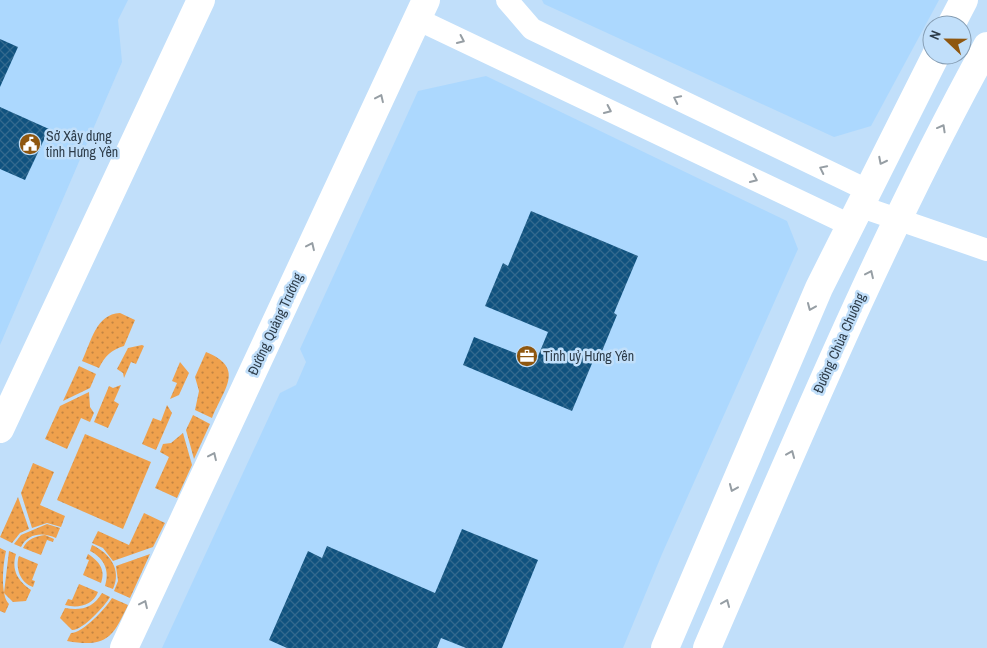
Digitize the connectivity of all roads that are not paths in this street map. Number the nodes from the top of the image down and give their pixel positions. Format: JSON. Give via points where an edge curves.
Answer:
{"nodes":[{"id":1,"x":201,"y":0,"type":"edge"},
{"id":2,"x":507,"y":0,"type":"edge"},
{"id":3,"x":964,"y":0,"type":"edge"},
{"id":4,"x":422,"y":9,"type":"edge"},
{"id":5,"x":956,"y":15,"type":"edge"},
{"id":6,"x":987,"y":46,"type":"edge"},
{"id":7,"x":931,"y":65,"type":"edge"},
{"id":8,"x":859,"y":207,"type":"junction"},
{"id":9,"x":897,"y":219,"type":"junction"},
{"id":10,"x":987,"y":250,"type":"edge"},
{"id":11,"x":0,"y":429,"type":"edge"},
{"id":12,"x":720,"y":519,"type":"junction"},
{"id":13,"x":756,"y":534,"type":"junction"},
{"id":14,"x":124,"y":648,"type":"edge"},
{"id":15,"x":665,"y":648,"type":"edge"},
{"id":16,"x":706,"y":648,"type":"edge"}],
"edges":[{"from":1,"to":11,"type":"main road"},
{"from":8,"to":2,"type":"street","one_way":true,"via":[[532,29]]},
{"from":3,"to":5,"type":"main road"},
{"from":4,"to":8,"type":"street","one_way":true},
{"from":14,"to":4,"type":"main road","name":"Đường Quảng Trường","one_way":true},
{"from":9,"to":6,"type":"main road","name":"Đường Chùa Chuông","one_way":true,"via":[[937,136]]},
{"from":7,"to":8,"type":"main road","one_way":true},
{"from":8,"to":9,"type":"street"},
{"from":8,"to":12,"type":"main road","one_way":true,"via":[[819,288]]},
{"from":9,"to":10,"type":"street"},
{"from":13,"to":9,"type":"main road","name":"Đường Chùa Chuông","one_way":true,"via":[[846,325]]},
{"from":12,"to":13,"type":"main road"},
{"from":12,"to":15,"type":"main road"},
{"from":16,"to":13,"type":"main road","name":"Đường Chùa Chuông","one_way":true}]}
